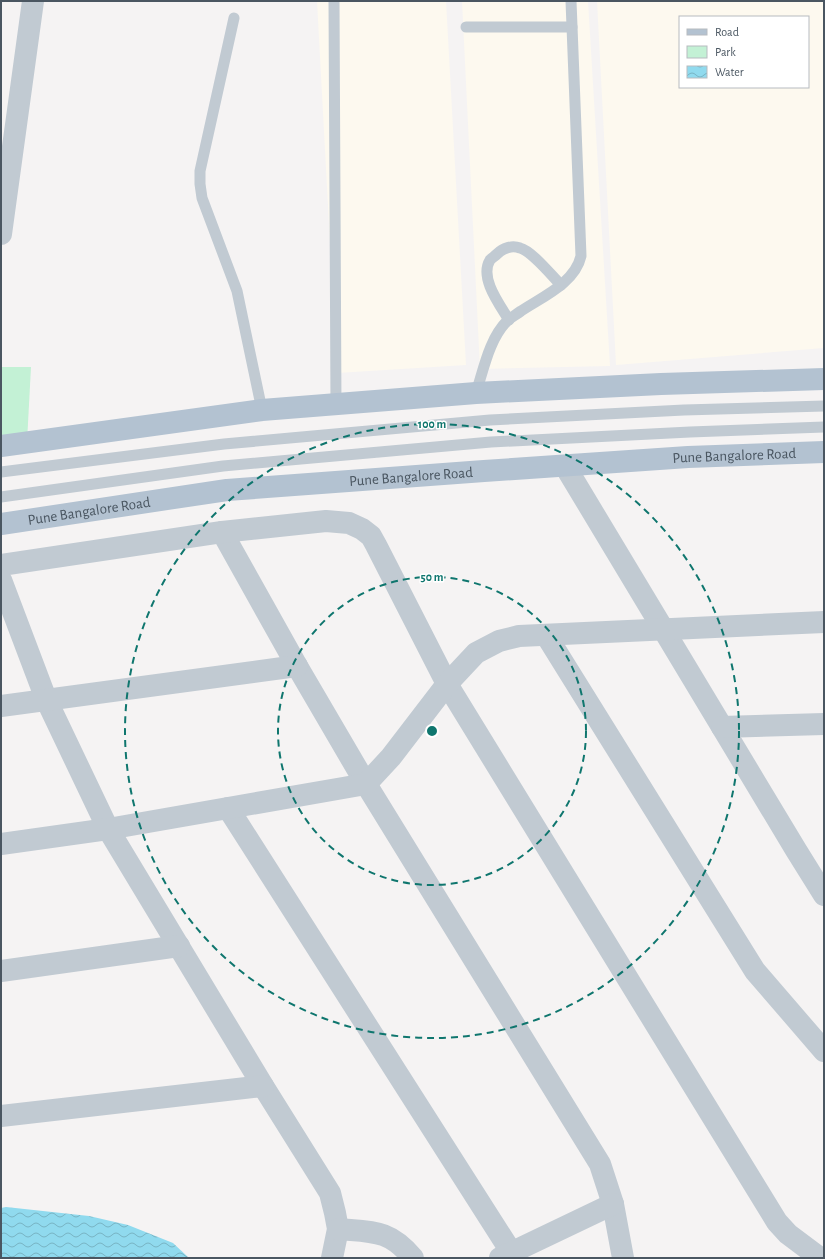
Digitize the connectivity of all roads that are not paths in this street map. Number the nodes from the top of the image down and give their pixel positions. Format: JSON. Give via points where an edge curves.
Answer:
{"nodes":[{"id":1,"x":33,"y":1,"type":"edge"},
{"id":2,"x":334,"y":1,"type":"edge"},
{"id":3,"x":571,"y":1,"type":"edge"},
{"id":4,"x":234,"y":18,"type":"dead end"},
{"id":5,"x":466,"y":27,"type":"dead end"},
{"id":6,"x":572,"y":27,"type":"junction"},
{"id":7,"x":4,"y":197,"type":"edge"},
{"id":8,"x":1,"y":234,"type":"edge"},
{"id":9,"x":561,"y":285,"type":"junction"},
{"id":10,"x":509,"y":320,"type":"junction"},
{"id":11,"x":824,"y":379,"type":"edge"},
{"id":12,"x":476,"y":393,"type":"junction"},
{"id":13,"x":336,"y":405,"type":"junction"},
{"id":14,"x":824,"y":406,"type":"edge"},
{"id":15,"x":262,"y":410,"type":"junction"},
{"id":16,"x":824,"y":428,"type":"edge"},
{"id":17,"x":1,"y":446,"type":"edge"},
{"id":18,"x":824,"y":452,"type":"edge"},
{"id":19,"x":565,"y":466,"type":"junction"},
{"id":20,"x":1,"y":472,"type":"edge"},
{"id":21,"x":1,"y":497,"type":"edge"},
{"id":22,"x":1,"y":524,"type":"edge"},
{"id":23,"x":222,"y":532,"type":"junction"},
{"id":24,"x":1,"y":565,"type":"edge"},
{"id":25,"x":1,"y":580,"type":"edge"},
{"id":26,"x":824,"y":622,"type":"edge"},
{"id":27,"x":663,"y":630,"type":"junction"},
{"id":28,"x":546,"y":635,"type":"junction"},
{"id":29,"x":296,"y":666,"type":"junction"},
{"id":30,"x":447,"y":684,"type":"junction"},
{"id":31,"x":46,"y":699,"type":"junction"},
{"id":32,"x":1,"y":706,"type":"edge"},
{"id":33,"x":824,"y":724,"type":"edge"},
{"id":34,"x":722,"y":727,"type":"junction"},
{"id":35,"x":366,"y":784,"type":"junction"},
{"id":36,"x":228,"y":808,"type":"junction"},
{"id":37,"x":108,"y":829,"type":"junction"},
{"id":38,"x":1,"y":844,"type":"edge"},
{"id":39,"x":824,"y":895,"type":"edge"},
{"id":40,"x":179,"y":946,"type":"junction"},
{"id":41,"x":1,"y":971,"type":"edge"},
{"id":42,"x":824,"y":1051,"type":"edge"},
{"id":43,"x":264,"y":1086,"type":"junction"},
{"id":44,"x":1,"y":1116,"type":"edge"},
{"id":45,"x":612,"y":1204,"type":"junction"},
{"id":46,"x":338,"y":1229,"type":"junction"},
{"id":47,"x":509,"y":1256,"type":"edge"},
{"id":48,"x":332,"y":1258,"type":"edge"},
{"id":49,"x":413,"y":1258,"type":"edge"},
{"id":50,"x":623,"y":1258,"type":"edge"},
{"id":51,"x":820,"y":1258,"type":"edge"}],
"edges":[{"from":1,"to":7,"type":"street"},
{"from":2,"to":13,"type":"lane"},
{"from":3,"to":6,"type":"lane"},
{"from":4,"to":15,"type":"lane","via":[[200,171],[200,184],[202,198],[237,291]]},
{"from":5,"to":6,"type":"lane"},
{"from":6,"to":9,"type":"lane","via":[[581,256],[574,272]]},
{"from":7,"to":8,"type":"street"},
{"from":9,"to":10,"type":"lane"},
{"from":9,"to":10,"type":"lane","via":[[531,254],[521,248],[512,246],[499,252],[490,261],[487,272],[488,284]]},
{"from":10,"to":12,"type":"lane","via":[[497,334],[490,348]]},
{"from":11,"to":12,"type":"main road"},
{"from":12,"to":13,"type":"main road"},
{"from":13,"to":15,"type":"main road"},
{"from":14,"to":20,"type":"lane","via":[[490,420],[224,444]]},
{"from":15,"to":17,"type":"main road"},
{"from":16,"to":21,"type":"lane","via":[[491,442],[223,466]]},
{"from":18,"to":19,"type":"main road","name":"Pune Bangalore Road","via":[[688,457]]},
{"from":19,"to":22,"type":"main road","name":"Pune Bangalore Road","via":[[227,490]]},
{"from":19,"to":27,"type":"street"},
{"from":23,"to":24,"type":"street"},
{"from":23,"to":29,"type":"street"},
{"from":23,"to":30,"type":"street","via":[[326,521],[349,523],[362,529],[371,536],[376,545]]},
{"from":25,"to":31,"type":"street"},
{"from":26,"to":27,"type":"street"},
{"from":27,"to":28,"type":"street"},
{"from":27,"to":34,"type":"street"},
{"from":28,"to":30,"type":"street","via":[[519,636],[499,641],[476,653]]},
{"from":28,"to":42,"type":"street","via":[[755,971]]},
{"from":29,"to":31,"type":"street"},
{"from":29,"to":35,"type":"street"},
{"from":30,"to":35,"type":"street","via":[[391,757]]},
{"from":30,"to":51,"type":"street","via":[[777,1222],[788,1234]]},
{"from":31,"to":32,"type":"street"},
{"from":31,"to":37,"type":"street"},
{"from":33,"to":34,"type":"street"},
{"from":34,"to":39,"type":"street"},
{"from":35,"to":36,"type":"street"},
{"from":35,"to":45,"type":"street","via":[[600,1164]]},
{"from":36,"to":37,"type":"street"},
{"from":36,"to":47,"type":"street"},
{"from":37,"to":38,"type":"street"},
{"from":37,"to":40,"type":"street"},
{"from":40,"to":41,"type":"street"},
{"from":40,"to":43,"type":"street"},
{"from":43,"to":44,"type":"street"},
{"from":43,"to":46,"type":"street","via":[[330,1193]]},
{"from":45,"to":47,"type":"street"},
{"from":45,"to":50,"type":"street"},
{"from":46,"to":48,"type":"street"},
{"from":46,"to":49,"type":"street","via":[[378,1233],[392,1238]]}]}
